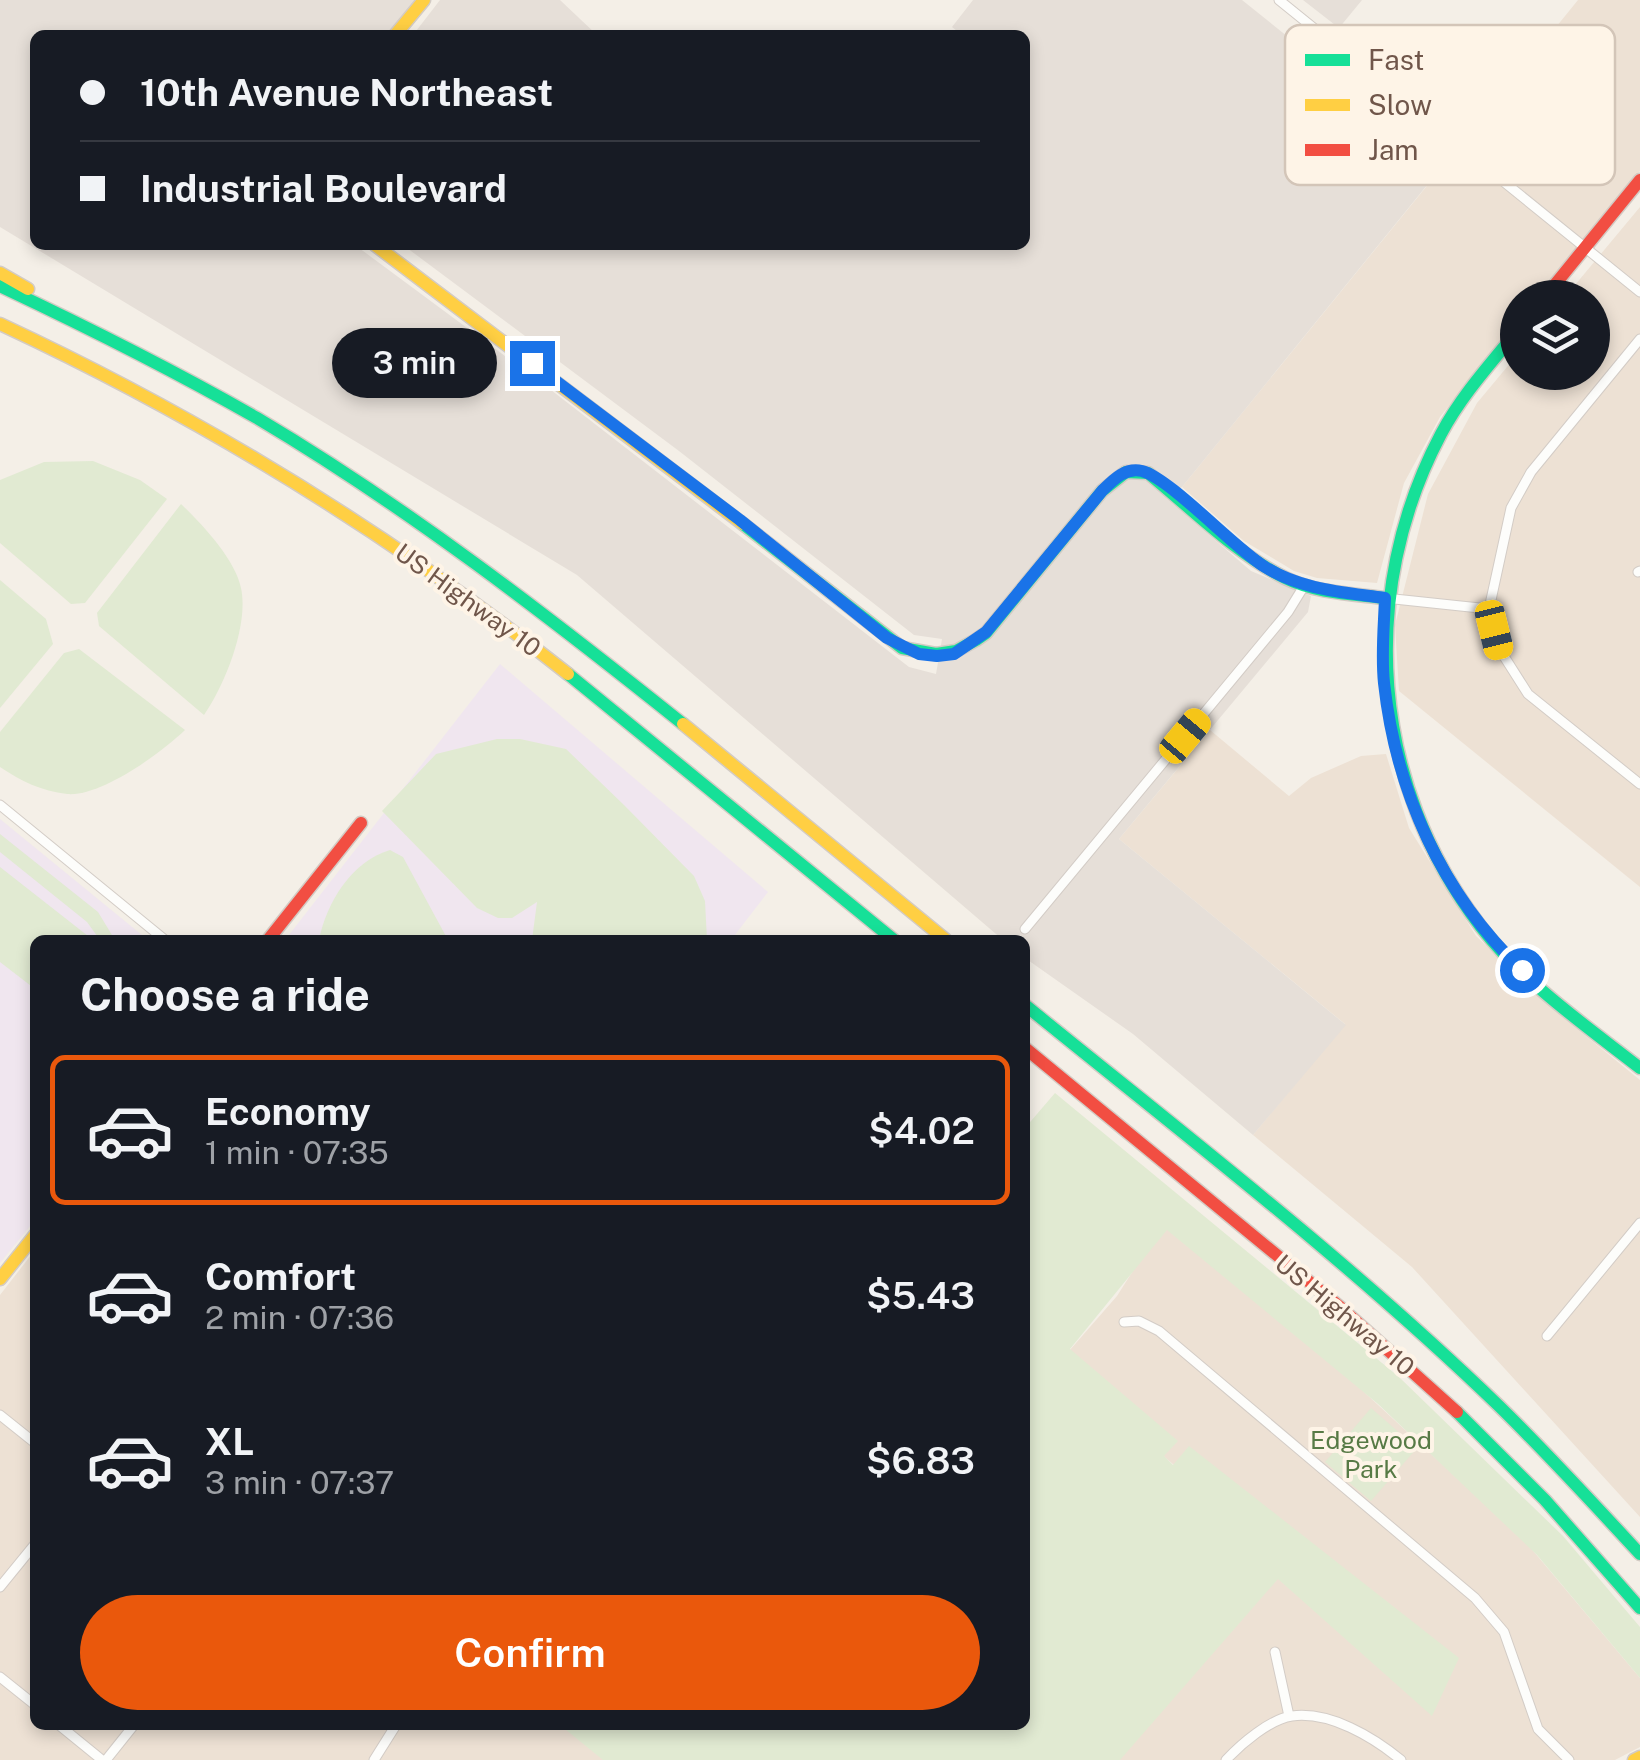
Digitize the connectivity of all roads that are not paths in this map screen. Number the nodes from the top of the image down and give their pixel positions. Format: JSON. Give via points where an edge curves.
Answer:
{"nodes":[{"id":1,"x":424,"y":0,"type":"edge"},
{"id":2,"x":1279,"y":0,"type":"edge"},
{"id":3,"x":1310,"y":25,"type":"edge"},
{"id":4,"x":399,"y":30,"type":"edge"},
{"id":5,"x":1640,"y":180,"type":"edge"},
{"id":6,"x":1507,"y":185,"type":"edge"},
{"id":7,"x":1585,"y":248,"type":"junction"},
{"id":8,"x":382,"y":250,"type":"edge"},
{"id":9,"x":0,"y":273,"type":"edge"},
{"id":10,"x":1559,"y":280,"type":"edge"},
{"id":11,"x":0,"y":286,"type":"edge"},
{"id":12,"x":1640,"y":292,"type":"edge"},
{"id":13,"x":0,"y":324,"type":"edge"},
{"id":14,"x":0,"y":335,"type":"edge"},
{"id":15,"x":30,"y":337,"type":"junction"},
{"id":16,"x":1640,"y":339,"type":"edge"},
{"id":17,"x":118,"y":341,"type":"junction"},
{"id":18,"x":1500,"y":352,"type":"edge"},
{"id":19,"x":1304,"y":586,"type":"junction"},
{"id":20,"x":1385,"y":598,"type":"junction"},
{"id":21,"x":1489,"y":609,"type":"junction"},
{"id":22,"x":1640,"y":784,"type":"edge"},
{"id":23,"x":0,"y":805,"type":"edge"},
{"id":24,"x":362,"y":823,"type":"dead end"},
{"id":25,"x":1025,"y":928,"type":"dead end"},
{"id":26,"x":159,"y":935,"type":"edge"},
{"id":27,"x":272,"y":935,"type":"edge"},
{"id":28,"x":888,"y":935,"type":"edge"},
{"id":29,"x":940,"y":935,"type":"edge"},
{"id":30,"x":1030,"y":1009,"type":"edge"},
{"id":31,"x":1030,"y":1052,"type":"edge"},
{"id":32,"x":1640,"y":1068,"type":"edge"},
{"id":33,"x":1640,"y":1222,"type":"edge"},
{"id":34,"x":30,"y":1241,"type":"edge"},
{"id":35,"x":0,"y":1278,"type":"edge"},
{"id":36,"x":1124,"y":1322,"type":"dead end"},
{"id":37,"x":1547,"y":1336,"type":"dead end"},
{"id":38,"x":0,"y":1415,"type":"edge"},
{"id":39,"x":30,"y":1439,"type":"edge"},
{"id":40,"x":30,"y":1550,"type":"edge"},
{"id":41,"x":1640,"y":1554,"type":"edge"},
{"id":42,"x":0,"y":1587,"type":"edge"},
{"id":43,"x":1640,"y":1608,"type":"edge"},
{"id":44,"x":1275,"y":1652,"type":"dead end"},
{"id":45,"x":0,"y":1676,"type":"edge"},
{"id":46,"x":30,"y":1701,"type":"edge"},
{"id":47,"x":1288,"y":1716,"type":"junction"},
{"id":48,"x":65,"y":1730,"type":"edge"},
{"id":49,"x":130,"y":1730,"type":"edge"},
{"id":50,"x":393,"y":1730,"type":"edge"},
{"id":51,"x":104,"y":1760,"type":"edge"},
{"id":52,"x":374,"y":1760,"type":"edge"},
{"id":53,"x":1226,"y":1760,"type":"edge"},
{"id":54,"x":1401,"y":1760,"type":"edge"},
{"id":55,"x":1568,"y":1760,"type":"edge"}],
"edges":[{"from":1,"to":4,"type":"main road"},
{"from":2,"to":3,"type":"street"},
{"from":5,"to":7,"type":"main road"},
{"from":6,"to":7,"type":"street"},
{"from":7,"to":10,"type":"main road"},
{"from":7,"to":12,"type":"street"},
{"from":8,"to":19,"type":"main road","via":[[902,648],[937,656],[972,644],[1102,491],[1137,470],[1266,568]]},
{"from":9,"to":17,"type":"main road"},
{"from":11,"to":17,"type":"main road","name":"US Highway 10"},
{"from":13,"to":15,"type":"main road","name":"US Highway 10"},
{"from":14,"to":15,"type":"main road"},
{"from":15,"to":28,"type":"main road","name":"US Highway 10","via":[[216,434],[414,559]]},
{"from":16,"to":21,"type":"street","via":[[1531,472],[1511,508]]},
{"from":17,"to":29,"type":"main road","name":"US Highway 10","via":[[252,415],[416,519],[589,647]]},
{"from":18,"to":20,"type":"main road","via":[[1422,472]]},
{"from":19,"to":20,"type":"main road"},
{"from":19,"to":25,"type":"street"},
{"from":20,"to":21,"type":"street"},
{"from":20,"to":32,"type":"main road","via":[[1390,719],[1406,790],[1426,837],[1462,901],[1503,952]]},
{"from":21,"to":22,"type":"street","via":[[1500,650],[1528,694]]},
{"from":23,"to":26,"type":"street"},
{"from":24,"to":27,"type":"main road"},
{"from":30,"to":41,"type":"main road","via":[[1424,1336]]},
{"from":31,"to":43,"type":"main road","name":"US Highway 10","via":[[1440,1396]]},
{"from":33,"to":37,"type":"street"},
{"from":34,"to":35,"type":"main road"},
{"from":36,"to":55,"type":"street","via":[[1160,1331],[1475,1598],[1504,1632],[1538,1729]]},
{"from":38,"to":39,"type":"street"},
{"from":40,"to":42,"type":"street"},
{"from":44,"to":47,"type":"street"},
{"from":45,"to":46,"type":"street"},
{"from":47,"to":53,"type":"street"},
{"from":47,"to":54,"type":"street","via":[[1339,1724]]},
{"from":48,"to":51,"type":"street"},
{"from":49,"to":51,"type":"street"},
{"from":50,"to":52,"type":"street"}]}
